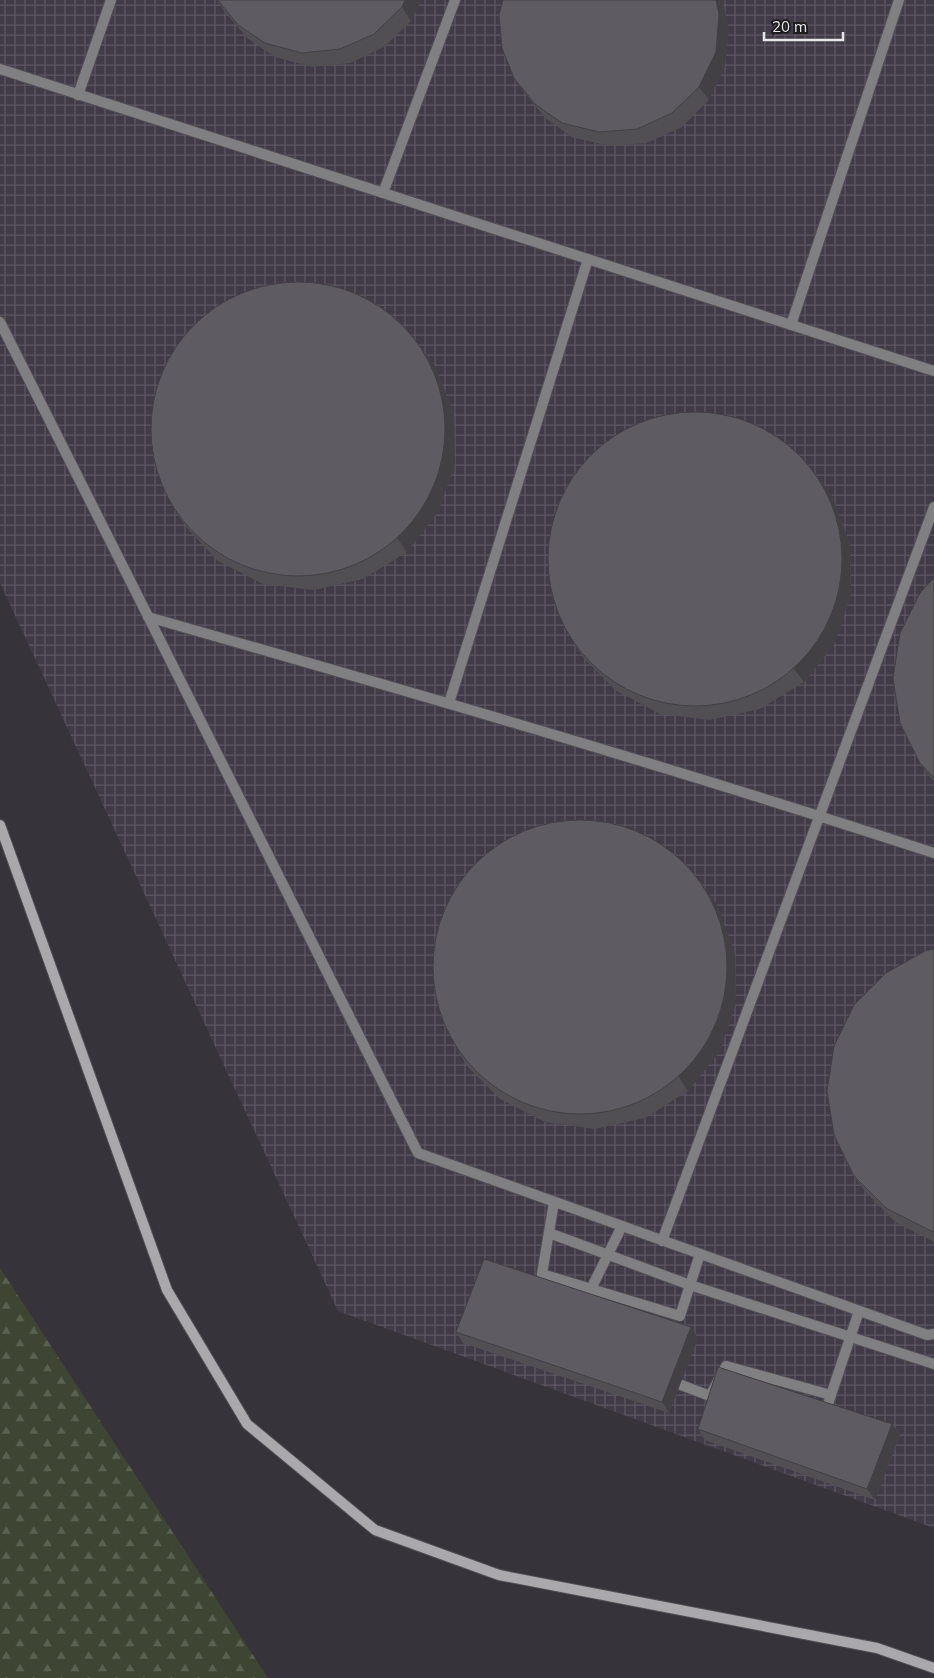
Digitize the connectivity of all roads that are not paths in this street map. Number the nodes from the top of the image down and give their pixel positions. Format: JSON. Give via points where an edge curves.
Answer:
{"nodes":[{"id":1,"x":112,"y":0,"type":"edge"},
{"id":2,"x":455,"y":0,"type":"edge"},
{"id":3,"x":899,"y":0,"type":"edge"},
{"id":4,"x":0,"y":69,"type":"edge"},
{"id":5,"x":78,"y":94,"type":"junction"},
{"id":6,"x":382,"y":193,"type":"junction"},
{"id":7,"x":588,"y":259,"type":"junction"},
{"id":8,"x":0,"y":322,"type":"edge"},
{"id":9,"x":791,"y":325,"type":"junction"},
{"id":10,"x":934,"y":371,"type":"edge"},
{"id":11,"x":934,"y":507,"type":"edge"},
{"id":12,"x":148,"y":616,"type":"junction"},
{"id":13,"x":449,"y":703,"type":"junction"},
{"id":14,"x":820,"y":816,"type":"junction"},
{"id":15,"x":0,"y":825,"type":"edge"},
{"id":16,"x":934,"y":853,"type":"edge"},
{"id":17,"x":554,"y":1202,"type":"junction"},
{"id":18,"x":622,"y":1226,"type":"junction"},
{"id":19,"x":549,"y":1233,"type":"junction"},
{"id":20,"x":662,"y":1241,"type":"junction"},
{"id":21,"x":700,"y":1254,"type":"junction"},
{"id":22,"x":607,"y":1255,"type":"junction"},
{"id":23,"x":690,"y":1285,"type":"junction"},
{"id":24,"x":592,"y":1289,"type":"junction"},
{"id":25,"x":583,"y":1302,"type":"edge"},
{"id":26,"x":859,"y":1311,"type":"junction"},
{"id":27,"x":934,"y":1334,"type":"edge"},
{"id":28,"x":850,"y":1337,"type":"junction"},
{"id":29,"x":934,"y":1364,"type":"edge"},
{"id":30,"x":675,"y":1379,"type":"edge"},
{"id":31,"x":831,"y":1395,"type":"junction"},
{"id":32,"x":824,"y":1420,"type":"edge"},
{"id":33,"x":934,"y":1668,"type":"edge"}],
"edges":[{"from":1,"to":5,"type":"street"},
{"from":2,"to":6,"type":"street"},
{"from":3,"to":9,"type":"street"},
{"from":4,"to":5,"type":"street"},
{"from":5,"to":6,"type":"street"},
{"from":6,"to":7,"type":"street"},
{"from":7,"to":9,"type":"street"},
{"from":7,"to":13,"type":"street"},
{"from":8,"to":12,"type":"street"},
{"from":9,"to":10,"type":"street"},
{"from":11,"to":14,"type":"street"},
{"from":12,"to":13,"type":"street"},
{"from":12,"to":17,"type":"street","via":[[418,1153]]},
{"from":13,"to":14,"type":"street"},
{"from":14,"to":16,"type":"street"},
{"from":14,"to":20,"type":"street"},
{"from":15,"to":33,"type":"main road","via":[[168,1290],[247,1424],[375,1530],[499,1575],[877,1648]]},
{"from":17,"to":18,"type":"street"},
{"from":17,"to":19,"type":"street"},
{"from":18,"to":20,"type":"street"},
{"from":18,"to":22,"type":"street"},
{"from":19,"to":22,"type":"street"},
{"from":19,"to":24,"type":"street","via":[[542,1274]]},
{"from":20,"to":21,"type":"street"},
{"from":21,"to":23,"type":"street"},
{"from":21,"to":26,"type":"street"},
{"from":22,"to":23,"type":"street"},
{"from":22,"to":24,"type":"street"},
{"from":23,"to":24,"type":"street","via":[[680,1316]]},
{"from":23,"to":28,"type":"street"},
{"from":24,"to":25,"type":"street"},
{"from":26,"to":27,"type":"street","via":[[927,1335]]},
{"from":26,"to":28,"type":"street"},
{"from":28,"to":29,"type":"street"},
{"from":28,"to":31,"type":"street"},
{"from":30,"to":31,"type":"street","via":[[710,1396],[726,1366]]},
{"from":31,"to":32,"type":"street"}]}
